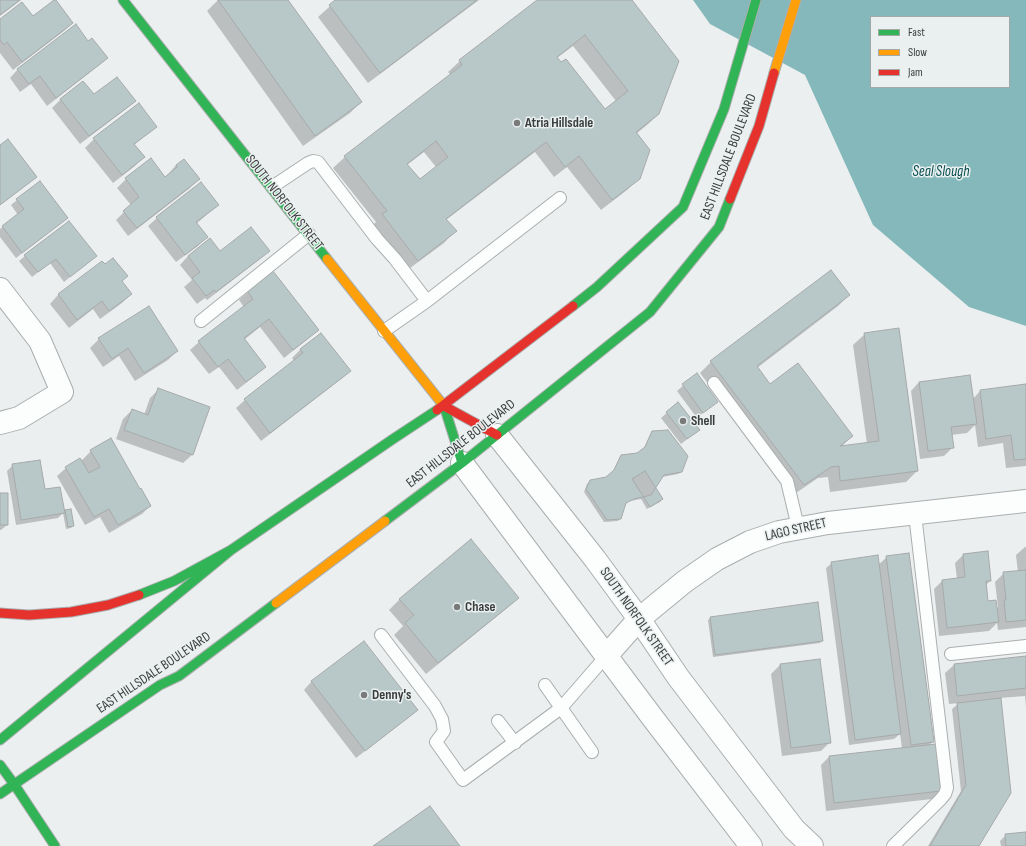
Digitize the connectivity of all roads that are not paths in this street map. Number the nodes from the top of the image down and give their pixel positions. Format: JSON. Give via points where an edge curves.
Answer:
{"nodes":[{"id":1,"x":124,"y":0,"type":"edge"},
{"id":2,"x":756,"y":0,"type":"edge"},
{"id":3,"x":796,"y":0,"type":"edge"},
{"id":4,"x":272,"y":188,"type":"junction"},
{"id":5,"x":560,"y":198,"type":"dead end"},
{"id":6,"x":309,"y":234,"type":"junction"},
{"id":7,"x":0,"y":289,"type":"edge"},
{"id":8,"x":427,"y":301,"type":"junction"},
{"id":9,"x":201,"y":321,"type":"dead end"},
{"id":10,"x":384,"y":331,"type":"junction"},
{"id":11,"x":714,"y":383,"type":"dead end"},
{"id":12,"x":444,"y":406,"type":"junction"},
{"id":13,"x":0,"y":423,"type":"edge"},
{"id":14,"x":497,"y":435,"type":"junction"},
{"id":15,"x":462,"y":463,"type":"junction"},
{"id":16,"x":1026,"y":501,"type":"edge"},
{"id":17,"x":915,"y":514,"type":"junction"},
{"id":18,"x":798,"y":527,"type":"junction"},
{"id":19,"x":231,"y":550,"type":"junction"},
{"id":20,"x":0,"y":613,"type":"edge"},
{"id":21,"x":639,"y":618,"type":"junction"},
{"id":22,"x":381,"y":635,"type":"dead end"},
{"id":23,"x":1026,"y":646,"type":"edge"},
{"id":24,"x":951,"y":654,"type":"dead end"},
{"id":25,"x":607,"y":655,"type":"junction"},
{"id":26,"x":545,"y":685,"type":"dead end"},
{"id":27,"x":560,"y":708,"type":"junction"},
{"id":28,"x":498,"y":721,"type":"dead end"},
{"id":29,"x":0,"y":740,"type":"edge"},
{"id":30,"x":514,"y":743,"type":"junction"},
{"id":31,"x":592,"y":752,"type":"dead end"},
{"id":32,"x":0,"y":765,"type":"edge"},
{"id":33,"x":14,"y":784,"type":"junction"},
{"id":34,"x":0,"y":794,"type":"edge"},
{"id":35,"x":55,"y":846,"type":"edge"},
{"id":36,"x":751,"y":846,"type":"edge"},
{"id":37,"x":812,"y":846,"type":"edge"},
{"id":38,"x":893,"y":846,"type":"edge"}],
"edges":[{"from":1,"to":4,"type":"main road","name":"SOUTH NORFOLK STREET"},
{"from":2,"to":12,"type":"main road","name":"EAST HILLSDALE BOULEVARD","via":[[724,109],[683,207],[597,287]]},
{"from":3,"to":14,"type":"main road","name":"EAST HILLSDALE BOULEVARD","via":[[759,126],[719,226],[650,312]]},
{"from":4,"to":6,"type":"main road","name":"SOUTH NORFOLK STREET"},
{"from":4,"to":8,"type":"lane","via":[[308,163],[318,162]]},
{"from":5,"to":8,"type":"lane"},
{"from":6,"to":9,"type":"lane"},
{"from":6,"to":10,"type":"main road","name":"SOUTH NORFOLK STREET"},
{"from":7,"to":13,"type":"street","via":[[40,341],[62,392],[20,418]]},
{"from":8,"to":10,"type":"lane"},
{"from":10,"to":12,"type":"main road","name":"SOUTH NORFOLK STREET"},
{"from":11,"to":18,"type":"lane","via":[[787,481]]},
{"from":12,"to":14,"type":"main road","name":"SOUTH NORFOLK STREET"},
{"from":12,"to":15,"type":"main road","name":"SOUTH NORFOLK STREET"},
{"from":12,"to":19,"type":"main road","name":"EAST HILLSDALE BOULEVARD"},
{"from":14,"to":15,"type":"main road","name":"EAST HILLSDALE BOULEVARD"},
{"from":14,"to":21,"type":"street","name":"SOUTH NORFOLK STREET","via":[[595,558]]},
{"from":15,"to":25,"type":"street","name":"SOUTH NORFOLK STREET"},
{"from":15,"to":33,"type":"main road","name":"EAST HILLSDALE BOULEVARD","via":[[179,676],[160,686]]},
{"from":16,"to":17,"type":"street","name":"LAGO STREET"},
{"from":17,"to":18,"type":"street","name":"LAGO STREET"},
{"from":17,"to":38,"type":"lane","via":[[947,788],[940,800]]},
{"from":18,"to":21,"type":"street","name":"LAGO STREET","via":[[750,542],[717,559]]},
{"from":19,"to":20,"type":"main road","via":[[174,581],[108,606],[71,612]]},
{"from":19,"to":29,"type":"main road","name":"EAST HILLSDALE BOULEVARD"},
{"from":21,"to":25,"type":"street","name":"LAGO STREET"},
{"from":21,"to":37,"type":"street","name":"SOUTH NORFOLK STREET","via":[[683,684],[794,829]]},
{"from":22,"to":30,"type":"lane","via":[[435,706],[442,719],[444,731],[436,742],[463,780]]},
{"from":23,"to":24,"type":"lane"},
{"from":25,"to":27,"type":"lane"},
{"from":25,"to":36,"type":"street","name":"SOUTH NORFOLK STREET"},
{"from":26,"to":27,"type":"lane"},
{"from":27,"to":30,"type":"lane"},
{"from":27,"to":31,"type":"lane"},
{"from":28,"to":30,"type":"lane"},
{"from":32,"to":33,"type":"main road"},
{"from":33,"to":34,"type":"main road","name":"EAST HILLSDALE BOULEVARD"},
{"from":33,"to":35,"type":"main road"}]}
